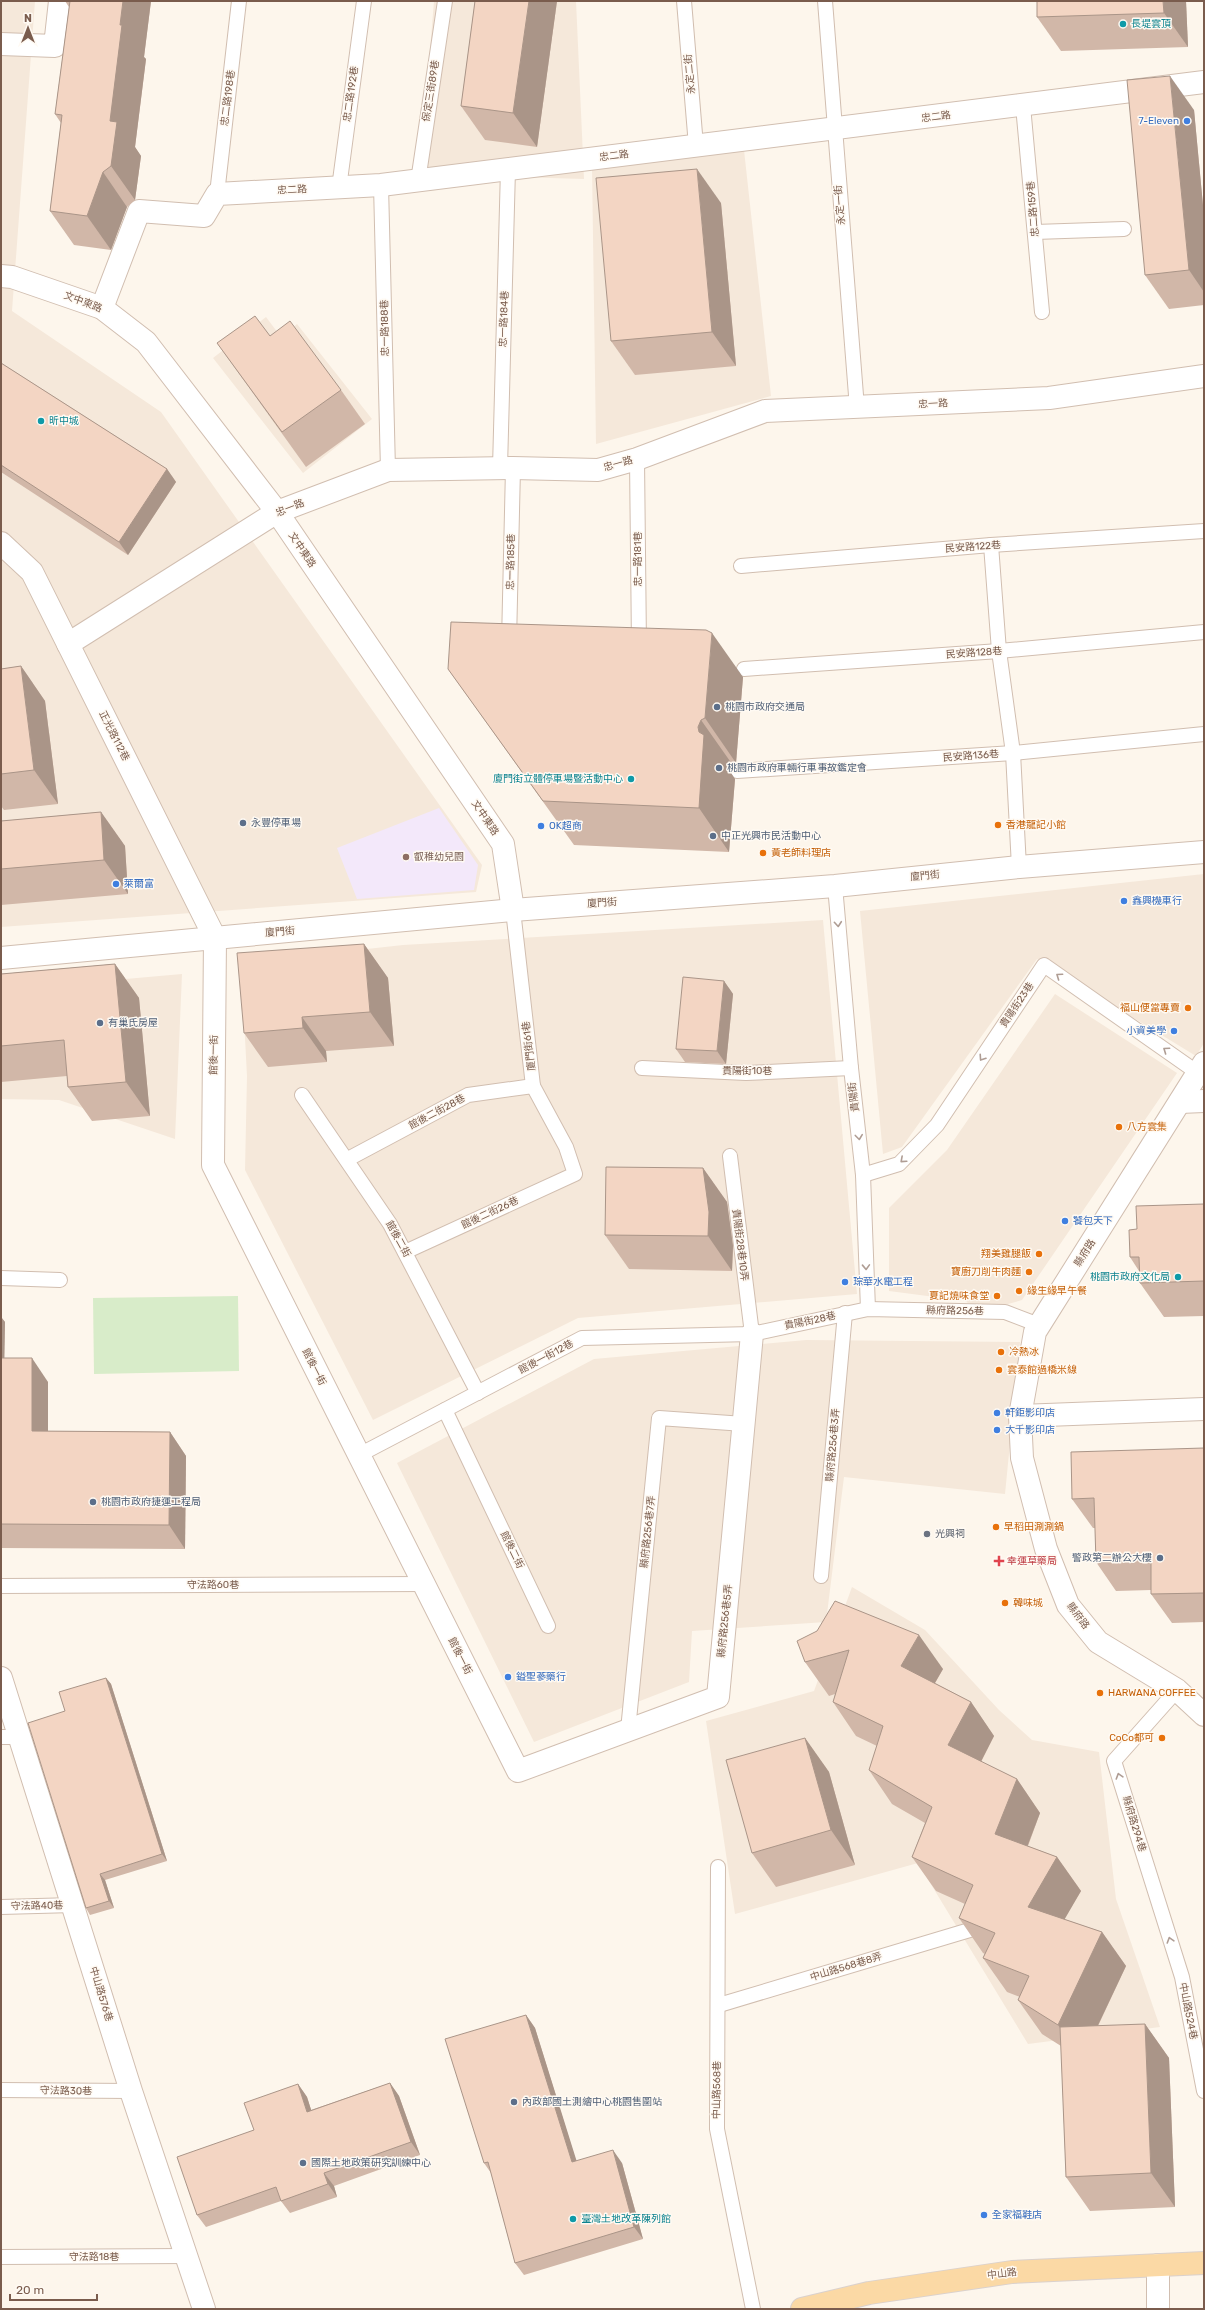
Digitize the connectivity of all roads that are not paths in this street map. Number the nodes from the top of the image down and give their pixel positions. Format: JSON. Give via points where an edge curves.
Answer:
{"nodes":[{"id":1,"x":60,"y":1,"type":"edge"},
{"id":2,"x":239,"y":1,"type":"edge"},
{"id":3,"x":364,"y":1,"type":"edge"},
{"id":4,"x":445,"y":1,"type":"edge"},
{"id":5,"x":684,"y":1,"type":"edge"},
{"id":6,"x":825,"y":1,"type":"edge"},
{"id":7,"x":1,"y":44,"type":"edge"},
{"id":8,"x":1204,"y":82,"type":"edge"},
{"id":9,"x":1023,"y":106,"type":"junction"},
{"id":10,"x":834,"y":130,"type":"junction"},
{"id":11,"x":696,"y":146,"type":"junction"},
{"id":12,"x":508,"y":170,"type":"junction"},
{"id":13,"x":418,"y":181,"type":"junction"},
{"id":14,"x":381,"y":185,"type":"junction"},
{"id":15,"x":339,"y":188,"type":"junction"},
{"id":16,"x":217,"y":194,"type":"junction"},
{"id":17,"x":1124,"y":229,"type":"dead end"},
{"id":18,"x":1035,"y":232,"type":"junction"},
{"id":19,"x":1,"y":276,"type":"edge"},
{"id":20,"x":102,"y":308,"type":"junction"},
{"id":21,"x":1042,"y":312,"type":"dead end"},
{"id":22,"x":1204,"y":376,"type":"edge"},
{"id":23,"x":857,"y":408,"type":"junction"},
{"id":24,"x":638,"y":459,"type":"junction"},
{"id":25,"x":506,"y":468,"type":"junction"},
{"id":26,"x":388,"y":470,"type":"junction"},
{"id":27,"x":277,"y":512,"type":"junction"},
{"id":28,"x":1204,"y":531,"type":"edge"},
{"id":29,"x":1,"y":543,"type":"edge"},
{"id":30,"x":991,"y":545,"type":"junction"},
{"id":31,"x":741,"y":566,"type":"dead end"},
{"id":32,"x":1204,"y":632,"type":"edge"},
{"id":33,"x":68,"y":644,"type":"junction"},
{"id":34,"x":999,"y":651,"type":"junction"},
{"id":35,"x":509,"y":657,"type":"edge"},
{"id":36,"x":639,"y":658,"type":"edge"},
{"id":37,"x":744,"y":669,"type":"dead end"},
{"id":38,"x":1204,"y":734,"type":"edge"},
{"id":39,"x":1013,"y":753,"type":"junction"},
{"id":40,"x":737,"y":771,"type":"dead end"},
{"id":41,"x":1204,"y":852,"type":"edge"},
{"id":42,"x":1019,"y":867,"type":"junction"},
{"id":43,"x":835,"y":886,"type":"junction"},
{"id":44,"x":513,"y":910,"type":"junction"},
{"id":45,"x":215,"y":938,"type":"junction"},
{"id":46,"x":1,"y":958,"type":"edge"},
{"id":47,"x":642,"y":1068,"type":"dead end"},
{"id":48,"x":851,"y":1068,"type":"junction"},
{"id":49,"x":1201,"y":1068,"type":"edge"},
{"id":50,"x":533,"y":1086,"type":"junction"},
{"id":51,"x":302,"y":1095,"type":"dead end"},
{"id":52,"x":1180,"y":1102,"type":"junction"},
{"id":53,"x":1204,"y":1102,"type":"edge"},
{"id":54,"x":730,"y":1156,"type":"dead end"},
{"id":55,"x":348,"y":1159,"type":"junction"},
{"id":56,"x":575,"y":1174,"type":"joint"},
{"id":57,"x":863,"y":1175,"type":"junction"},
{"id":58,"x":405,"y":1252,"type":"junction"},
{"id":59,"x":1,"y":1278,"type":"edge"},
{"id":60,"x":60,"y":1280,"type":"dead end"},
{"id":61,"x":868,"y":1308,"type":"junction"},
{"id":62,"x":845,"y":1313,"type":"junction"},
{"id":63,"x":1039,"y":1325,"type":"junction"},
{"id":64,"x":752,"y":1334,"type":"junction"},
{"id":65,"x":478,"y":1393,"type":"junction"},
{"id":66,"x":1204,"y":1409,"type":"edge"},
{"id":67,"x":445,"y":1410,"type":"junction"},
{"id":68,"x":1020,"y":1416,"type":"junction"},
{"id":69,"x":744,"y":1424,"type":"junction"},
{"id":70,"x":359,"y":1455,"type":"junction"},
{"id":71,"x":821,"y":1576,"type":"dead end"},
{"id":72,"x":425,"y":1584,"type":"junction"},
{"id":73,"x":1,"y":1586,"type":"edge"},
{"id":74,"x":548,"y":1626,"type":"dead end"},
{"id":75,"x":1,"y":1678,"type":"edge"},
{"id":76,"x":1177,"y":1690,"type":"junction"},
{"id":77,"x":1204,"y":1715,"type":"edge"},
{"id":78,"x":628,"y":1730,"type":"junction"},
{"id":79,"x":10,"y":1737,"type":"edge"},
{"id":80,"x":518,"y":1771,"type":"joint"},
{"id":81,"x":718,"y":1867,"type":"dead end"},
{"id":82,"x":74,"y":1905,"type":"junction"},
{"id":83,"x":1,"y":1907,"type":"edge"},
{"id":84,"x":972,"y":1929,"type":"edge"},
{"id":85,"x":1182,"y":1977,"type":"joint"},
{"id":86,"x":718,"y":2005,"type":"junction"},
{"id":87,"x":1,"y":2090,"type":"edge"},
{"id":88,"x":131,"y":2091,"type":"junction"},
{"id":89,"x":1204,"y":2091,"type":"edge"},
{"id":90,"x":187,"y":2256,"type":"junction"},
{"id":91,"x":1,"y":2257,"type":"edge"},
{"id":92,"x":1204,"y":2263,"type":"edge"},
{"id":93,"x":1158,"y":2265,"type":"junction"},
{"id":94,"x":204,"y":2309,"type":"edge"},
{"id":95,"x":753,"y":2309,"type":"edge"},
{"id":96,"x":802,"y":2309,"type":"edge"},
{"id":97,"x":1158,"y":2309,"type":"edge"}],
"edges":[{"from":1,"to":7,"type":"street","via":[[54,46]]},
{"from":2,"to":16,"type":"lane","name":"忠二路198巷"},
{"from":3,"to":15,"type":"lane","name":"忠二路192巷"},
{"from":4,"to":13,"type":"lane","name":"保定三街89巷"},
{"from":5,"to":11,"type":"lane","name":"永定二街"},
{"from":6,"to":10,"type":"lane","name":"永定一街"},
{"from":8,"to":9,"type":"street","name":"忠二路"},
{"from":9,"to":10,"type":"street","name":"忠二路"},
{"from":9,"to":18,"type":"lane","name":"忠二路159巷"},
{"from":10,"to":11,"type":"street","name":"忠二路"},
{"from":10,"to":23,"type":"lane","name":"永定一街"},
{"from":11,"to":12,"type":"street","name":"忠二路"},
{"from":12,"to":13,"type":"street","name":"忠二路"},
{"from":12,"to":25,"type":"lane","name":"忠一路184巷"},
{"from":13,"to":14,"type":"street","name":"忠二路"},
{"from":14,"to":15,"type":"street","name":"忠二路"},
{"from":14,"to":26,"type":"lane","name":"忠一路188巷"},
{"from":15,"to":16,"type":"street","name":"忠二路"},
{"from":16,"to":20,"type":"street","via":[[204,216],[139,211]]},
{"from":17,"to":18,"type":"lane"},
{"from":18,"to":21,"type":"lane","name":"忠二路159巷"},
{"from":19,"to":20,"type":"street","name":"文中東路","via":[[12,277]]},
{"from":20,"to":27,"type":"street","name":"文中東路","via":[[146,342]]},
{"from":22,"to":23,"type":"street","name":"忠一路","via":[[1049,398]]},
{"from":23,"to":24,"type":"street","name":"忠一路","via":[[765,411]]},
{"from":24,"to":25,"type":"street","name":"忠一路","via":[[598,470]]},
{"from":24,"to":36,"type":"lane","name":"忠一路181巷"},
{"from":25,"to":26,"type":"street","name":"忠一路"},
{"from":25,"to":35,"type":"lane","name":"忠一路185巷"},
{"from":26,"to":27,"type":"street","name":"忠一路"},
{"from":27,"to":33,"type":"street","name":"忠一路"},
{"from":27,"to":44,"type":"street","name":"文中東路","via":[[504,844]]},
{"from":28,"to":30,"type":"lane","name":"民安路122巷"},
{"from":29,"to":33,"type":"street","name":"正光路112巷","via":[[32,572]]},
{"from":30,"to":31,"type":"lane","name":"民安路122巷"},
{"from":30,"to":34,"type":"lane"},
{"from":32,"to":34,"type":"lane","name":"民安路128巷"},
{"from":33,"to":45,"type":"street","name":"正光路112巷"},
{"from":34,"to":37,"type":"lane","name":"民安路128巷"},
{"from":34,"to":39,"type":"lane"},
{"from":38,"to":39,"type":"lane","name":"民安路136巷"},
{"from":39,"to":40,"type":"lane","name":"民安路136巷"},
{"from":39,"to":42,"type":"lane"},
{"from":41,"to":42,"type":"street","name":"廈門街"},
{"from":42,"to":43,"type":"street","name":"廈門街"},
{"from":43,"to":44,"type":"street","name":"廈門街"},
{"from":43,"to":48,"type":"lane","name":"貴陽街","one_way":true},
{"from":44,"to":45,"type":"street","name":"廈門街"},
{"from":44,"to":50,"type":"lane","name":"廈門街61巷"},
{"from":45,"to":46,"type":"street","name":"廈門街"},
{"from":45,"to":70,"type":"street","name":"館後一街","via":[[213,1165]]},
{"from":47,"to":48,"type":"lane","name":"貴陽街10巷","via":[[746,1072]]},
{"from":48,"to":57,"type":"lane","name":"貴陽街","one_way":true},
{"from":49,"to":52,"type":"street","name":"縣府路"},
{"from":49,"to":57,"type":"lane","name":"貴陽街23巷","one_way":true,"via":[[1044,965],[937,1125],[899,1164]]},
{"from":50,"to":55,"type":"lane","name":"館後二街28巷","via":[[468,1095]]},
{"from":50,"to":56,"type":"lane","name":"廈門街61巷","via":[[566,1146]]},
{"from":51,"to":55,"type":"lane","name":"館後二街"},
{"from":52,"to":53,"type":"street"},
{"from":52,"to":63,"type":"street","name":"縣府路"},
{"from":54,"to":64,"type":"lane","name":"貴陽街28巷10弄"},
{"from":55,"to":58,"type":"lane","name":"館後二街"},
{"from":56,"to":58,"type":"lane","name":"館後二街26巷"},
{"from":57,"to":61,"type":"lane","name":"貴陽街","one_way":true},
{"from":58,"to":65,"type":"lane","name":"館後二街"},
{"from":59,"to":60,"type":"lane"},
{"from":61,"to":62,"type":"lane","name":"貴陽街28巷"},
{"from":61,"to":63,"type":"lane","name":"縣府路256巷","via":[[1004,1312]]},
{"from":62,"to":64,"type":"lane","name":"貴陽街28巷"},
{"from":62,"to":71,"type":"lane","name":"縣府路256巷3弄"},
{"from":63,"to":68,"type":"street","name":"縣府路","via":[[1035,1332]]},
{"from":64,"to":65,"type":"lane","name":"館後一街12巷","via":[[582,1338]]},
{"from":64,"to":69,"type":"street","name":"縣府路256巷5弄"},
{"from":65,"to":67,"type":"lane","name":"館後一街12巷"},
{"from":66,"to":68,"type":"street"},
{"from":67,"to":70,"type":"lane","name":"館後一街12巷"},
{"from":67,"to":74,"type":"lane","name":"館後二街"},
{"from":68,"to":76,"type":"street","name":"縣府路","via":[[1022,1458],[1046,1549],[1068,1605],[1098,1642]]},
{"from":69,"to":78,"type":"street","name":"縣府路256巷5弄","via":[[718,1697]]},
{"from":69,"to":78,"type":"lane","name":"縣府路256巷7弄","via":[[659,1418]]},
{"from":70,"to":72,"type":"street","name":"館後一街"},
{"from":72,"to":73,"type":"lane","name":"守法路60巷"},
{"from":72,"to":80,"type":"street","name":"館後一街"},
{"from":75,"to":79,"type":"street","name":"中山路576巷"},
{"from":76,"to":77,"type":"street","name":"縣府路"},
{"from":85,"to":76,"type":"lane","name":"縣府路294巷","one_way":true,"via":[[1114,1761]]},
{"from":78,"to":80,"type":"street","name":"縣府路256巷5弄"},
{"from":79,"to":82,"type":"street","name":"中山路576巷"},
{"from":81,"to":86,"type":"lane","name":"中山路568巷"},
{"from":82,"to":83,"type":"lane","name":"守法路40巷"},
{"from":82,"to":88,"type":"street","name":"中山路576巷"},
{"from":84,"to":86,"type":"lane","name":"中山路568巷8弄"},
{"from":85,"to":89,"type":"lane","name":"中山路524巷"},
{"from":86,"to":95,"type":"lane","name":"中山路568巷","via":[[717,2129]]},
{"from":87,"to":88,"type":"lane","name":"守法路30巷"},
{"from":88,"to":90,"type":"street","name":"中山路576巷"},
{"from":90,"to":91,"type":"lane","name":"守法路18巷"},
{"from":90,"to":94,"type":"street","name":"中山路576巷"},
{"from":92,"to":93,"type":"main road","name":"中山路"},
{"from":93,"to":96,"type":"main road","name":"中山路","via":[[1012,2272],[869,2293]]},
{"from":93,"to":97,"type":"street"}]}
